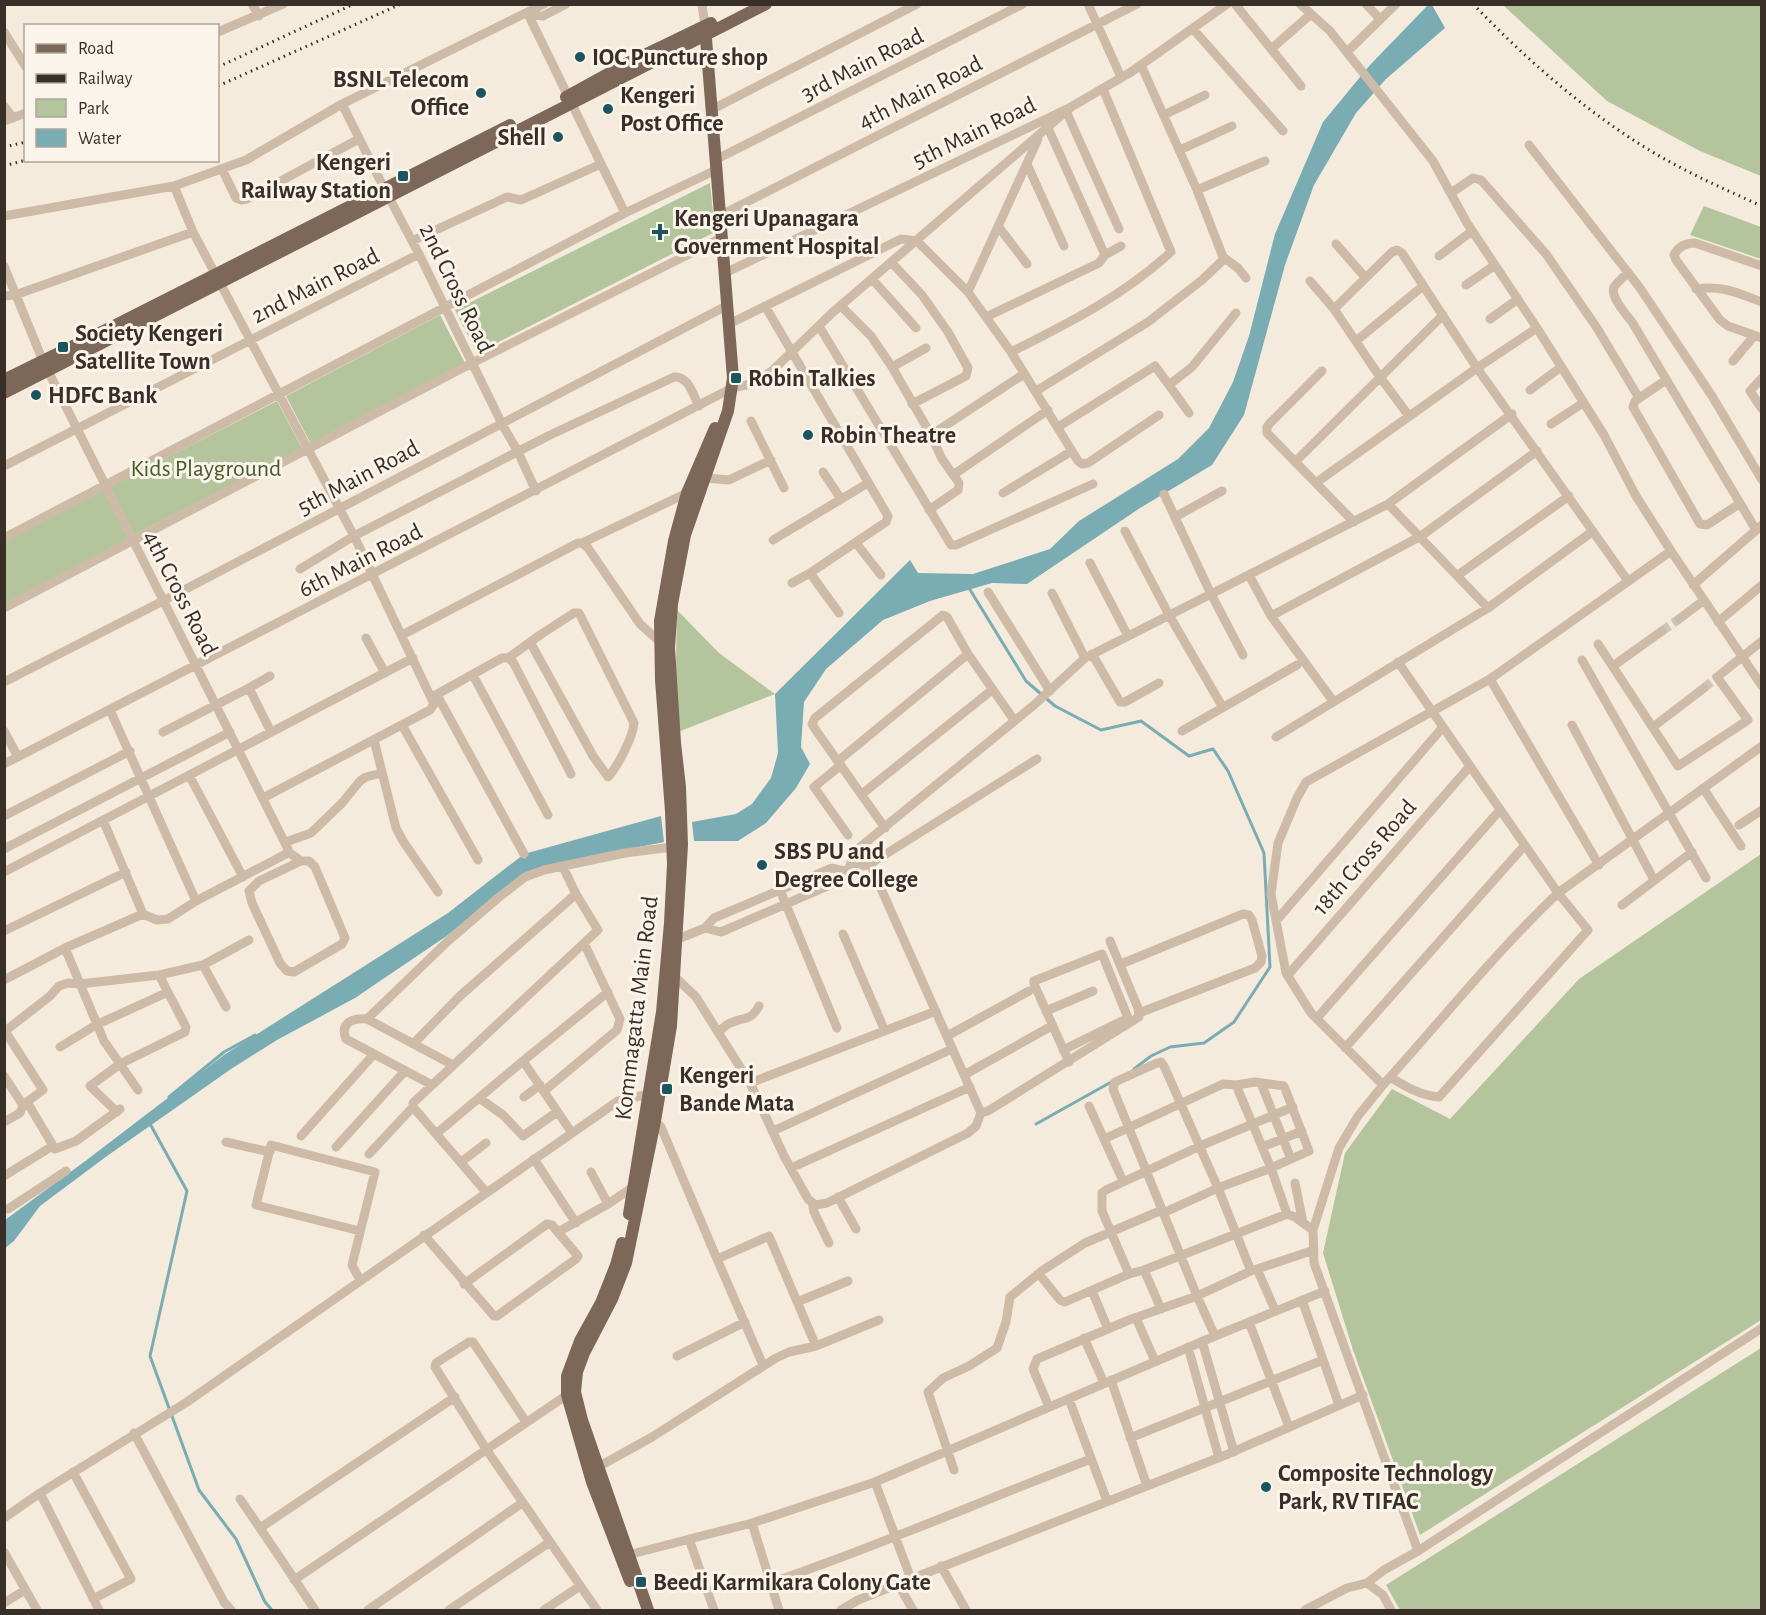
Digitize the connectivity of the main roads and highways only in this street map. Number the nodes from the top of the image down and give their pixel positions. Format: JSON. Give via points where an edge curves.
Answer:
{"nodes":[{"id":1,"x":750,"y":4,"type":"edge"},
{"id":2,"x":766,"y":4,"type":"edge"},
{"id":3,"x":705,"y":30,"type":"junction"},
{"id":4,"x":45,"y":366,"type":"junction"},
{"id":5,"x":4,"y":380,"type":"edge"},
{"id":6,"x":4,"y":393,"type":"edge"},
{"id":7,"x":731,"y":393,"type":"junction"},
{"id":8,"x":676,"y":811,"type":"junction"},
{"id":9,"x":675,"y":845,"type":"junction"},
{"id":10,"x":625,"y":1556,"type":"junction"},
{"id":11,"x":640,"y":1611,"type":"edge"},
{"id":12,"x":648,"y":1611,"type":"edge"}],
"edges":[{"from":1,"to":3,"type":"main road"},
{"from":2,"to":3,"type":"main road"},
{"from":3,"to":4,"type":"main road","via":[[626,64],[568,100]]},
{"from":3,"to":7,"type":"main road","via":[[728,305]]},
{"from":4,"to":5,"type":"main road"},
{"from":4,"to":6,"type":"main road"},
{"from":7,"to":8,"type":"main road","via":[[685,535],[672,604],[669,648]]},
{"from":7,"to":8,"type":"main road","via":[[687,493],[660,621],[661,680]]},
{"from":8,"to":9,"type":"main road"},
{"from":9,"to":10,"type":"main road","name":"Kommagatta Main Road","via":[[678,939],[655,1121],[626,1263],[584,1353],[575,1392]]},
{"from":9,"to":10,"type":"main road","name":"Kommagatta Main Road","via":[[666,979],[625,1232],[601,1303],[567,1376],[567,1395],[592,1482]]},
{"from":10,"to":11,"type":"main road","name":"Kommagatta Main Road"},
{"from":10,"to":12,"type":"main road","name":"Kommagatta Main Road"}]}
